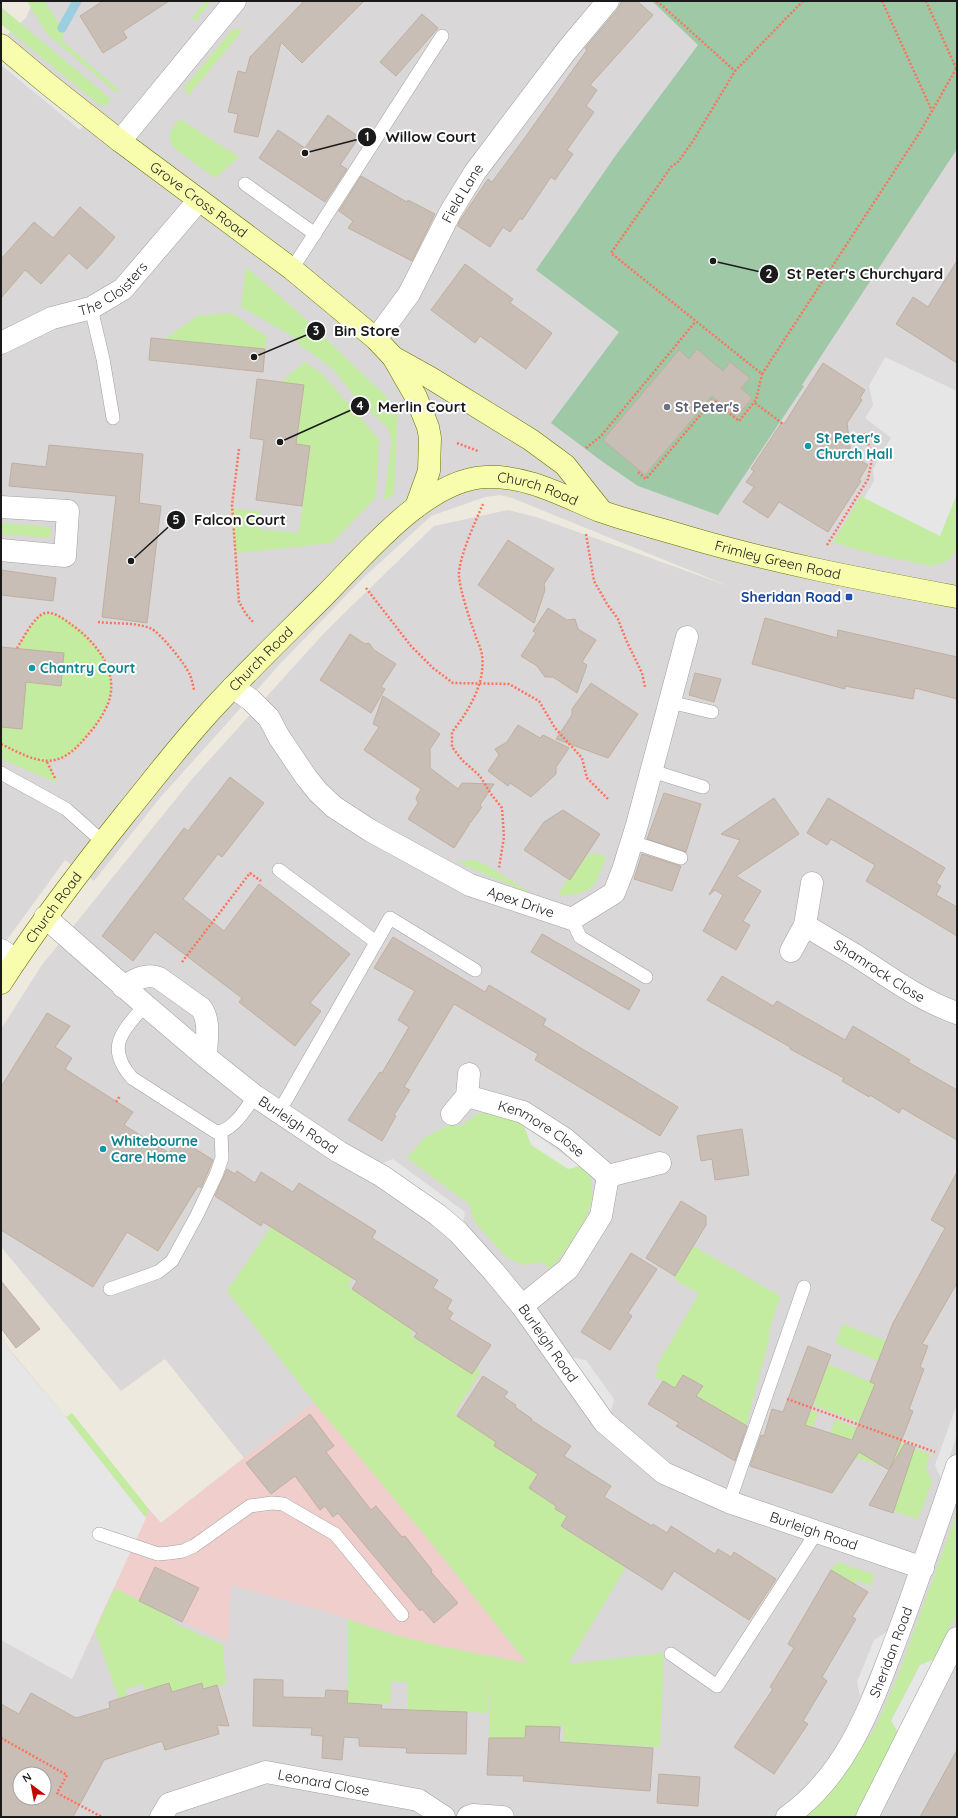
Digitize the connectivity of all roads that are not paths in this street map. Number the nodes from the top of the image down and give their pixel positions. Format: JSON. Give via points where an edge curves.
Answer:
{"nodes":[{"id":1,"x":235,"y":1,"type":"edge"},
{"id":2,"x":608,"y":1,"type":"edge"},
{"id":3,"x":442,"y":36,"type":"dead end"},
{"id":4,"x":1,"y":45,"type":"edge"},
{"id":5,"x":120,"y":140,"type":"junction"},
{"id":6,"x":245,"y":184,"type":"dead end"},
{"id":7,"x":199,"y":200,"type":"junction"},
{"id":8,"x":315,"y":234,"type":"junction"},
{"id":9,"x":292,"y":269,"type":"junction"},
{"id":10,"x":91,"y":308,"type":"junction"},
{"id":11,"x":376,"y":339,"type":"junction"},
{"id":12,"x":1,"y":343,"type":"edge"},
{"id":13,"x":393,"y":357,"type":"junction"},
{"id":14,"x":114,"y":418,"type":"dead end"},
{"id":15,"x":1,"y":507,"type":"edge"},
{"id":16,"x":416,"y":507,"type":"junction"},
{"id":17,"x":602,"y":511,"type":"junction"},
{"id":18,"x":1,"y":550,"type":"edge"},
{"id":19,"x":957,"y":597,"type":"edge"},
{"id":20,"x":687,"y":637,"type":"dead end"},
{"id":21,"x":233,"y":687,"type":"junction"},
{"id":22,"x":670,"y":702,"type":"junction"},
{"id":23,"x":712,"y":712,"type":"dead end"},
{"id":24,"x":652,"y":771,"type":"junction"},
{"id":25,"x":1,"y":773,"type":"edge"},
{"id":26,"x":703,"y":787,"type":"dead end"},
{"id":27,"x":103,"y":842,"type":"junction"},
{"id":28,"x":632,"y":842,"type":"junction"},
{"id":29,"x":681,"y":858,"type":"dead end"},
{"id":30,"x":279,"y":870,"type":"road end"},
{"id":31,"x":812,"y":884,"type":"dead end"},
{"id":32,"x":45,"y":917,"type":"junction"},
{"id":33,"x":572,"y":919,"type":"junction"},
{"id":34,"x":804,"y":925,"type":"junction"},
{"id":35,"x":376,"y":942,"type":"junction"},
{"id":36,"x":791,"y":950,"type":"dead end"},
{"id":37,"x":8,"y":955,"type":"edge"},
{"id":38,"x":475,"y":970,"type":"dead end"},
{"id":39,"x":646,"y":977,"type":"dead end"},
{"id":40,"x":1,"y":983,"type":"edge"},
{"id":41,"x":123,"y":987,"type":"junction"},
{"id":42,"x":145,"y":1005,"type":"junction"},
{"id":43,"x":957,"y":1013,"type":"edge"},
{"id":44,"x":206,"y":1057,"type":"junction"},
{"id":45,"x":469,"y":1074,"type":"dead end"},
{"id":46,"x":255,"y":1096,"type":"junction"},
{"id":47,"x":467,"y":1096,"type":"junction"},
{"id":48,"x":279,"y":1112,"type":"junction"},
{"id":49,"x":452,"y":1114,"type":"dead end"},
{"id":50,"x":221,"y":1132,"type":"junction"},
{"id":51,"x":660,"y":1163,"type":"dead end"},
{"id":52,"x":608,"y":1176,"type":"junction"},
{"id":53,"x":804,"y":1287,"type":"dead end"},
{"id":54,"x":110,"y":1289,"type":"dead end"},
{"id":55,"x":522,"y":1306,"type":"junction"},
{"id":56,"x":957,"y":1466,"type":"edge"},
{"id":57,"x":729,"y":1502,"type":"junction"},
{"id":58,"x":816,"y":1533,"type":"junction"},
{"id":59,"x":99,"y":1534,"type":"dead end"},
{"id":60,"x":923,"y":1568,"type":"junction"},
{"id":61,"x":402,"y":1615,"type":"dead end"},
{"id":62,"x":957,"y":1638,"type":"edge"},
{"id":63,"x":671,"y":1654,"type":"dead end"},
{"id":64,"x":161,"y":1817,"type":"edge"},
{"id":65,"x":444,"y":1817,"type":"edge"},
{"id":66,"x":468,"y":1817,"type":"edge"},
{"id":67,"x":503,"y":1817,"type":"edge"},
{"id":68,"x":787,"y":1817,"type":"edge"},
{"id":69,"x":866,"y":1817,"type":"edge"}],
"edges":[{"from":1,"to":5,"type":"street"},
{"from":2,"to":11,"type":"street","name":"Field Lane","via":[[562,56],[475,172],[444,224],[409,294]]},
{"from":3,"to":8,"type":"lane"},
{"from":4,"to":5,"type":"main road","name":"Grove Cross Road"},
{"from":5,"to":7,"type":"main road","name":"Grove Cross Road"},
{"from":6,"to":8,"type":"lane"},
{"from":7,"to":9,"type":"main road","name":"Grove Cross Road"},
{"from":7,"to":10,"type":"street","name":"The Cloisters","via":[[123,289]]},
{"from":8,"to":9,"type":"lane"},
{"from":9,"to":11,"type":"main road","name":"Grove Cross Road"},
{"from":10,"to":12,"type":"street","name":"The Cloisters","via":[[52,318]]},
{"from":10,"to":14,"type":"lane"},
{"from":11,"to":13,"type":"main road","name":"Grove Cross Road"},
{"from":13,"to":16,"type":"main road","name":"Grove Cross Road","via":[[416,397],[430,438],[428,470]]},
{"from":13,"to":17,"type":"main road","name":"Grove Cross Road","via":[[436,381],[565,465]]},
{"from":15,"to":18,"type":"street","via":[[68,511],[65,556]]},
{"from":16,"to":17,"type":"main road","name":"Church Road","via":[[443,489],[468,480],[488,477],[521,480]]},
{"from":16,"to":21,"type":"main road","name":"Church Road"},
{"from":17,"to":19,"type":"main road","name":"Frimley Green Road","via":[[781,562]]},
{"from":20,"to":22,"type":"street","name":"Apex Drive"},
{"from":21,"to":27,"type":"main road","name":"Church Road","via":[[174,753]]},
{"from":21,"to":33,"type":"street","name":"Apex Drive","via":[[251,700],[268,718],[306,777],[334,807],[470,885]]},
{"from":22,"to":23,"type":"lane"},
{"from":22,"to":24,"type":"street","name":"Apex Drive"},
{"from":24,"to":26,"type":"lane"},
{"from":24,"to":28,"type":"street","name":"Apex Drive"},
{"from":25,"to":27,"type":"lane","via":[[66,809]]},
{"from":27,"to":32,"type":"main road","name":"Church Road"},
{"from":28,"to":29,"type":"lane"},
{"from":28,"to":33,"type":"street","name":"Apex Drive","via":[[614,893]]},
{"from":30,"to":35,"type":"lane"},
{"from":31,"to":34,"type":"street"},
{"from":32,"to":37,"type":"main road","name":"Church Road"},
{"from":32,"to":41,"type":"street","name":"Burleigh Road"},
{"from":33,"to":39,"type":"lane","via":[[580,937]]},
{"from":34,"to":36,"type":"street"},
{"from":34,"to":43,"type":"street","name":"Shamrock Close","via":[[928,1001]]},
{"from":35,"to":38,"type":"lane","via":[[390,918]]},
{"from":35,"to":48,"type":"lane"},
{"from":37,"to":40,"type":"main road","name":"Church Road"},
{"from":41,"to":42,"type":"street","name":"Burleigh Road"},
{"from":41,"to":44,"type":"street","via":[[144,976],[152,976],[159,978],[201,1008],[207,1021]]},
{"from":42,"to":44,"type":"street","name":"Burleigh Road"},
{"from":42,"to":50,"type":"lane","via":[[122,1031],[117,1050],[124,1069],[138,1082],[216,1132]]},
{"from":44,"to":46,"type":"street","name":"Burleigh Road"},
{"from":45,"to":47,"type":"street"},
{"from":46,"to":48,"type":"street","name":"Burleigh Road"},
{"from":46,"to":50,"type":"lane","via":[[228,1128]]},
{"from":47,"to":49,"type":"street"},
{"from":47,"to":52,"type":"street","name":"Kenmore Close","via":[[523,1112],[565,1139]]},
{"from":48,"to":55,"type":"street","name":"Burleigh Road","via":[[382,1176],[438,1215],[458,1232]]},
{"from":50,"to":54,"type":"lane","via":[[222,1158],[216,1175],[172,1261],[158,1272]]},
{"from":51,"to":52,"type":"street"},
{"from":52,"to":55,"type":"street","via":[[601,1216],[568,1269]]},
{"from":53,"to":57,"type":"lane"},
{"from":55,"to":57,"type":"street","name":"Burleigh Road","via":[[604,1422],[664,1473]]},
{"from":56,"to":60,"type":"street","name":"Sheridan Road"},
{"from":57,"to":58,"type":"street","name":"Burleigh Road"},
{"from":58,"to":60,"type":"street","name":"Burleigh Road"},
{"from":58,"to":63,"type":"lane","via":[[717,1686]]},
{"from":59,"to":61,"type":"lane","via":[[158,1554],[182,1551],[194,1546],[250,1506],[283,1504],[335,1534]]},
{"from":60,"to":68,"type":"street","name":"Sheridan Road","via":[[861,1728],[828,1780],[798,1810]]},
{"from":62,"to":69,"type":"street"},
{"from":64,"to":65,"type":"street","name":"Leonard Close","via":[[169,1804],[266,1772],[418,1800]]},
{"from":66,"to":67,"type":"street"}]}
